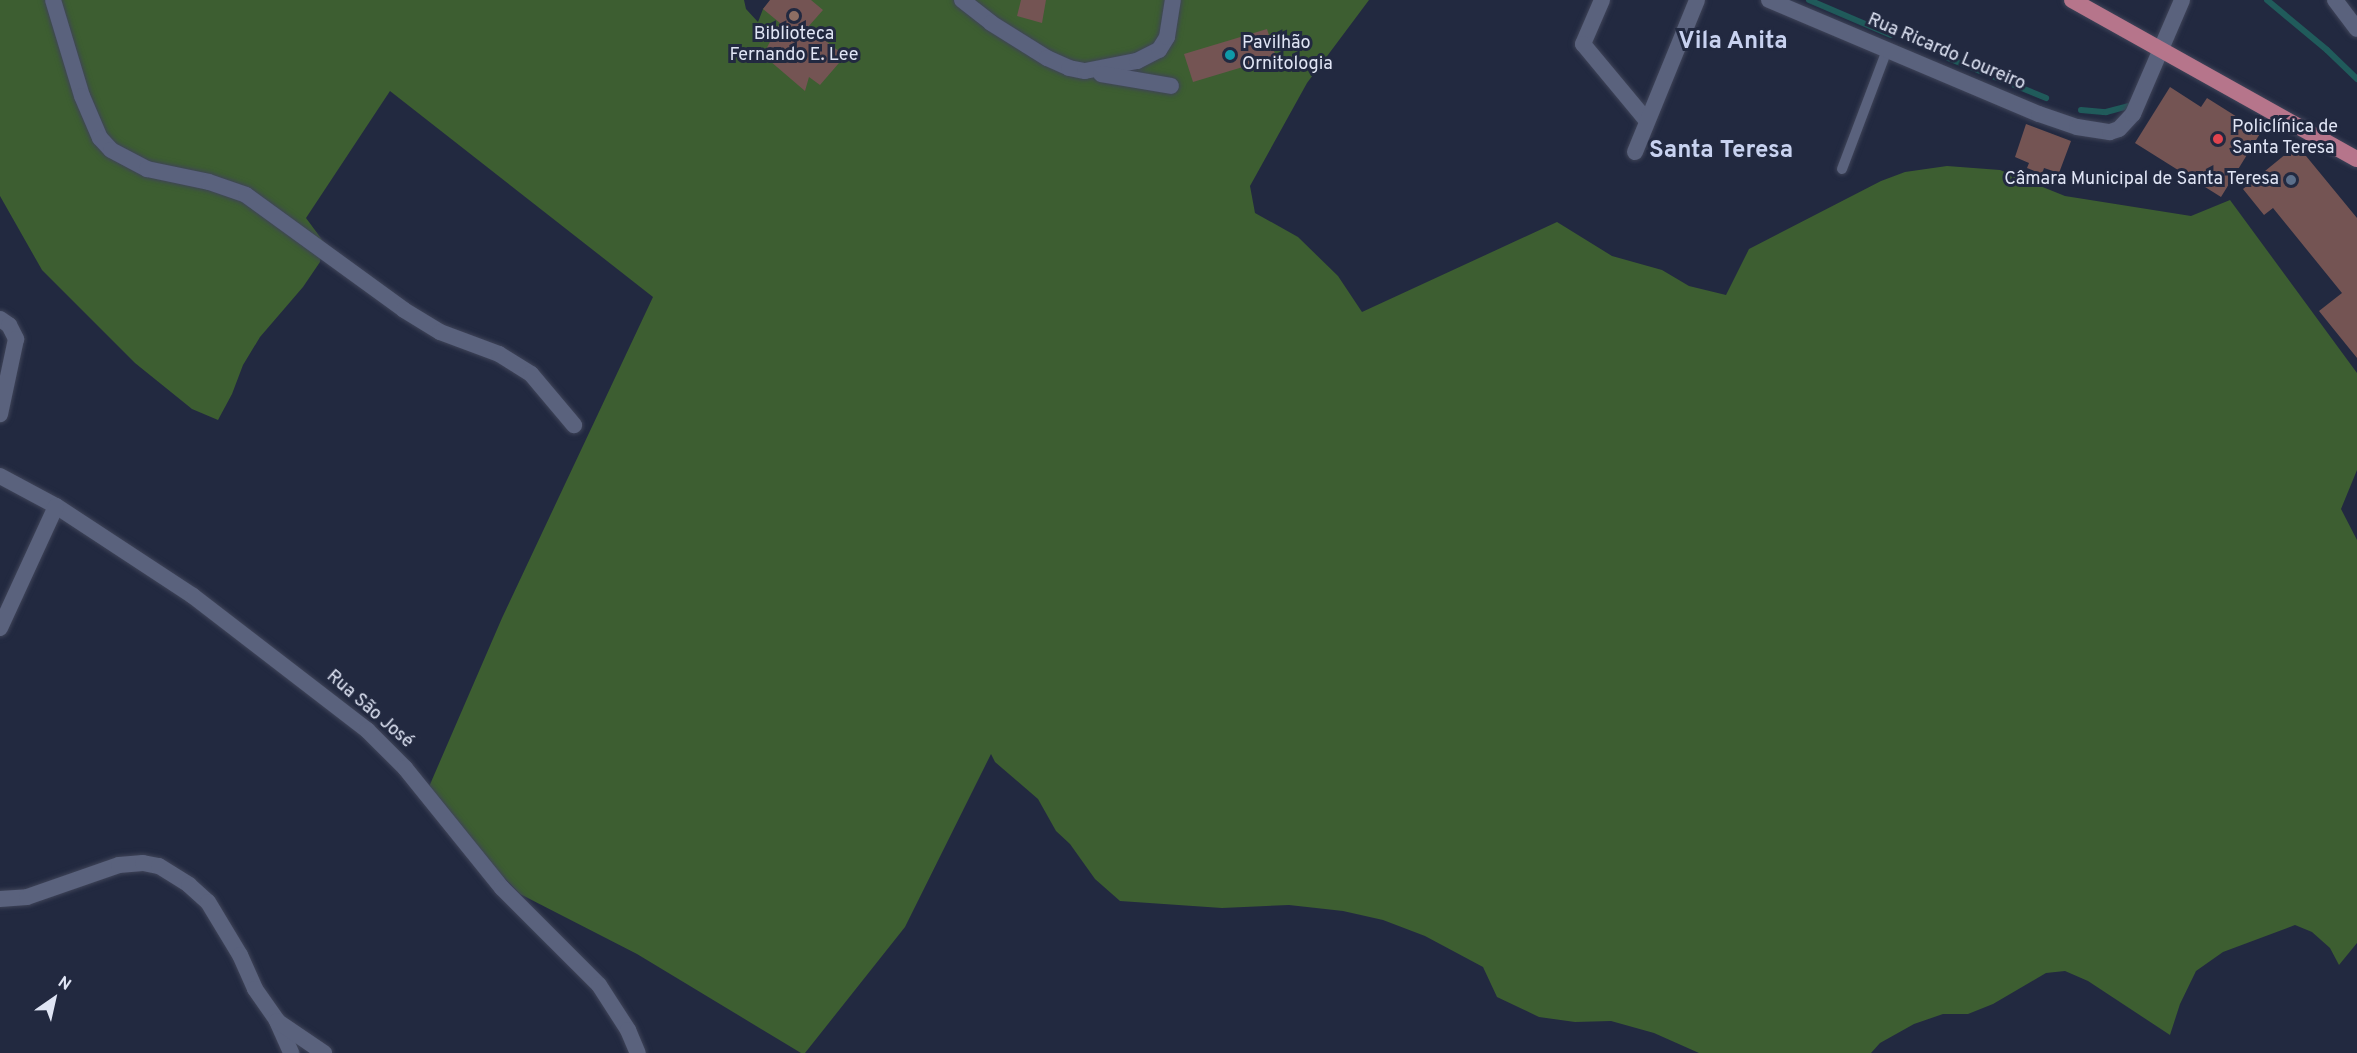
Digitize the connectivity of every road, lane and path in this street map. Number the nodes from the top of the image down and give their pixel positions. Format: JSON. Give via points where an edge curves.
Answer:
{"nodes":[{"id":1,"x":53,"y":0,"type":"edge"},
{"id":2,"x":962,"y":0,"type":"edge"},
{"id":3,"x":1173,"y":0,"type":"edge"},
{"id":4,"x":1602,"y":0,"type":"edge"},
{"id":5,"x":1696,"y":0,"type":"edge"},
{"id":6,"x":1769,"y":0,"type":"edge"},
{"id":7,"x":2072,"y":0,"type":"edge"},
{"id":8,"x":2182,"y":0,"type":"edge"},
{"id":9,"x":2336,"y":0,"type":"edge"},
{"id":10,"x":2357,"y":29,"type":"edge"},
{"id":11,"x":1887,"y":50,"type":"junction"},
{"id":12,"x":2160,"y":50,"type":"junction"},
{"id":13,"x":1085,"y":71,"type":"junction"},
{"id":14,"x":1171,"y":86,"type":"dead end"},
{"id":15,"x":1647,"y":121,"type":"junction"},
{"id":16,"x":1635,"y":152,"type":"dead end"},
{"id":17,"x":2357,"y":159,"type":"edge"},
{"id":18,"x":1842,"y":168,"type":"dead end"},
{"id":19,"x":0,"y":319,"type":"edge"},
{"id":20,"x":0,"y":414,"type":"edge"},
{"id":21,"x":574,"y":425,"type":"dead end"},
{"id":22,"x":0,"y":476,"type":"edge"},
{"id":23,"x":56,"y":506,"type":"junction"},
{"id":24,"x":0,"y":628,"type":"edge"},
{"id":25,"x":0,"y":899,"type":"edge"},
{"id":26,"x":277,"y":1021,"type":"junction"},
{"id":27,"x":291,"y":1053,"type":"edge"},
{"id":28,"x":324,"y":1053,"type":"edge"},
{"id":29,"x":638,"y":1053,"type":"edge"}],
"edges":[{"from":1,"to":21,"type":"street","via":[[82,96],[99,138],[111,150],[147,169],[209,182],[246,195],[404,310],[440,332],[499,354],[531,374]]},
{"from":2,"to":13,"type":"street","via":[[1040,54]]},
{"from":3,"to":13,"type":"street","via":[[1167,37],[1159,50],[1137,61]]},
{"from":4,"to":15,"type":"street","via":[[1583,44]]},
{"from":5,"to":15,"type":"street"},
{"from":6,"to":11,"type":"street","name":"Rua Ricardo Loureiro"},
{"from":7,"to":12,"type":"main road"},
{"from":8,"to":12,"type":"street"},
{"from":9,"to":10,"type":"street"},
{"from":11,"to":12,"type":"street","name":"Rua Ricardo Loureiro","via":[[2060,122],[2110,132],[2119,129],[2133,114]]},
{"from":11,"to":18,"type":"lane"},
{"from":12,"to":17,"type":"main road"},
{"from":13,"to":14,"type":"street"},
{"from":15,"to":16,"type":"street"},
{"from":19,"to":20,"type":"street","via":[[9,325],[16,339]]},
{"from":22,"to":23,"type":"street","name":"Rua São José"},
{"from":23,"to":24,"type":"street"},
{"from":23,"to":29,"type":"street","name":"Rua São José","via":[[193,596],[367,730],[405,768],[502,888],[599,985]]},
{"from":25,"to":26,"type":"street","via":[[27,897],[119,865],[159,866],[208,902]]},
{"from":26,"to":27,"type":"street"},
{"from":26,"to":28,"type":"street"}]}
